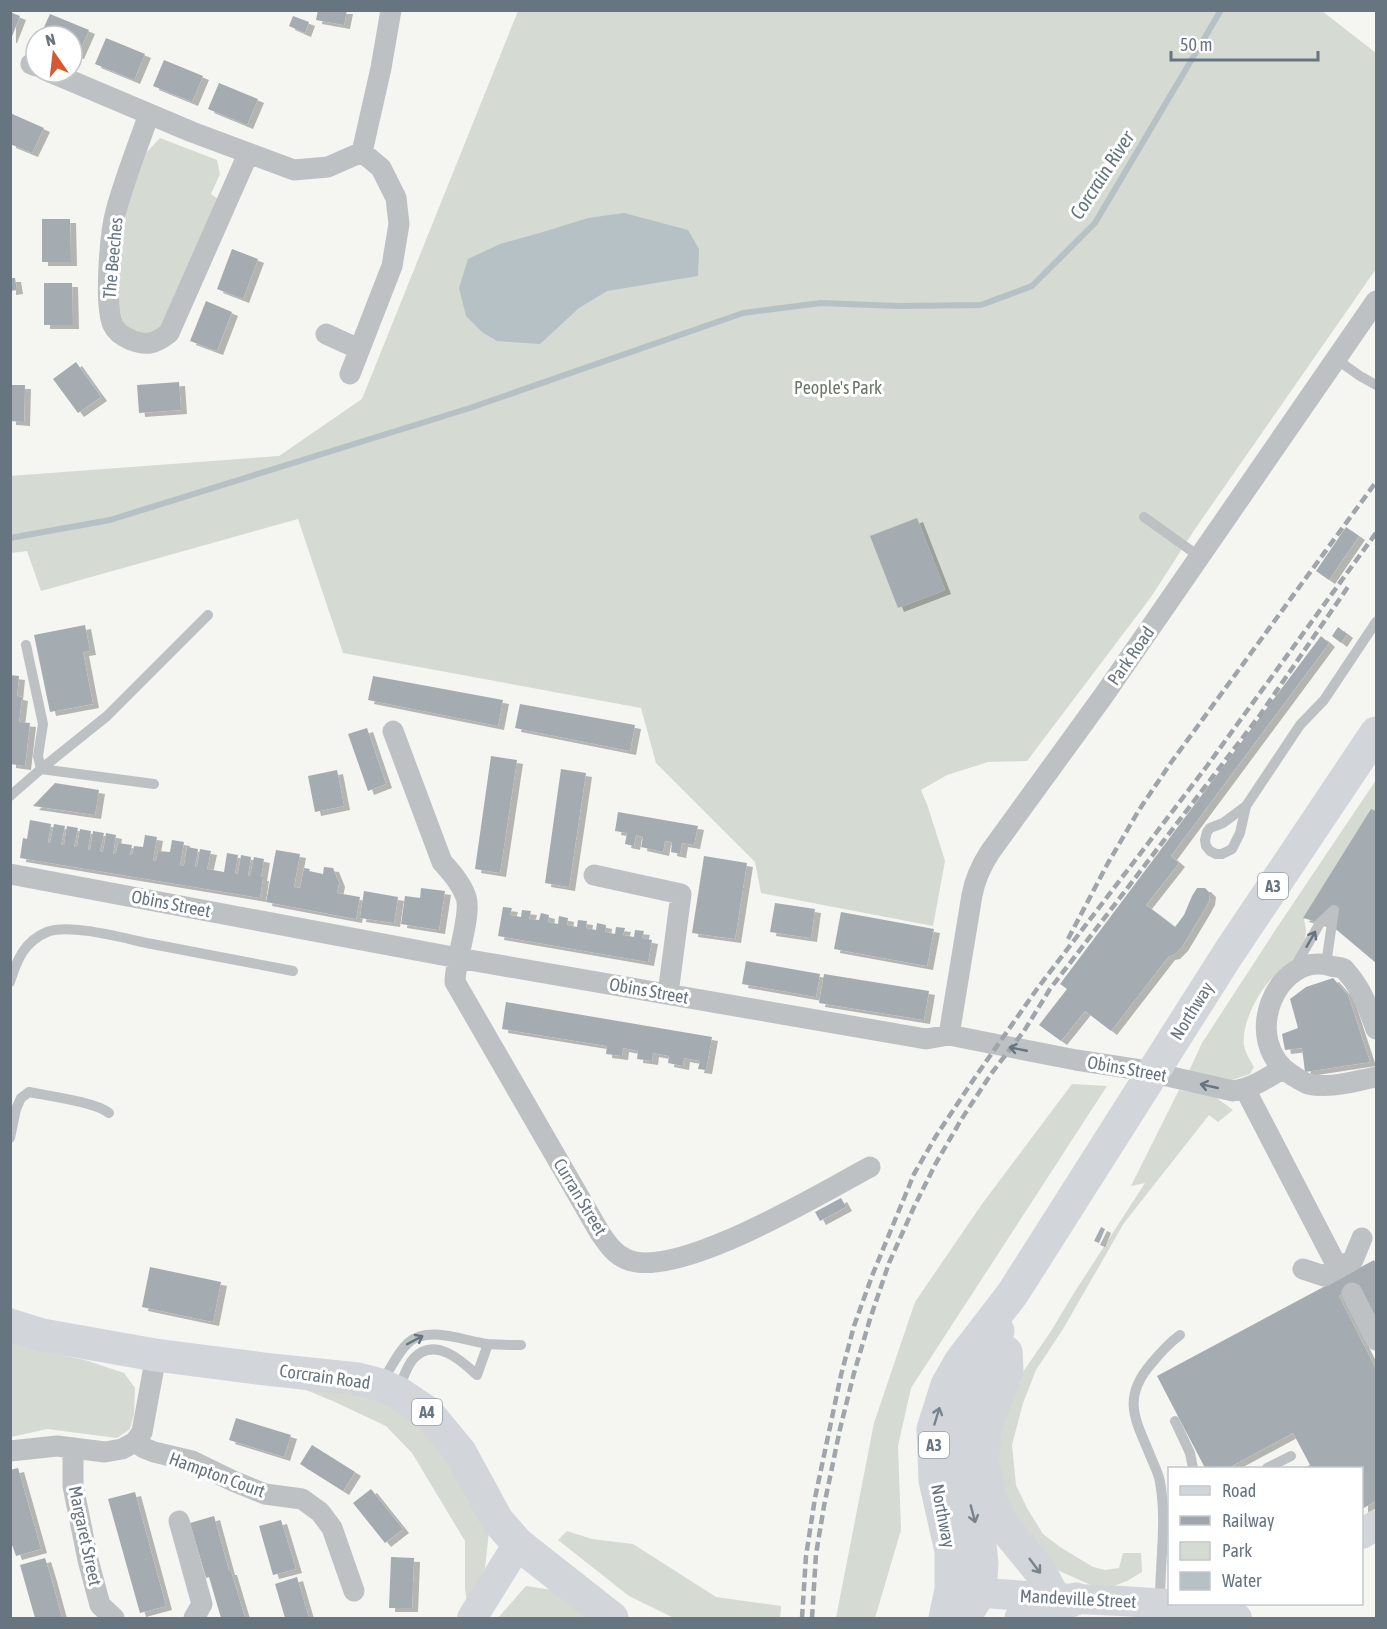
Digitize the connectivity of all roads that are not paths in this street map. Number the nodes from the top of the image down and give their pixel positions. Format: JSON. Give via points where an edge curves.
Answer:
{"nodes":[{"id":1,"x":391,"y":10,"type":"edge"},
{"id":2,"x":79,"y":84,"type":"edge"},
{"id":3,"x":149,"y":114,"type":"junction"},
{"id":4,"x":362,"y":152,"type":"junction"},
{"id":5,"x":248,"y":153,"type":"junction"},
{"id":6,"x":1377,"y":301,"type":"edge"},
{"id":7,"x":326,"y":334,"type":"dead end"},
{"id":8,"x":359,"y":349,"type":"junction"},
{"id":9,"x":1336,"y":359,"type":"junction"},
{"id":10,"x":350,"y":374,"type":"dead end"},
{"id":11,"x":1377,"y":385,"type":"edge"},
{"id":12,"x":1144,"y":517,"type":"dead end"},
{"id":13,"x":1200,"y":557,"type":"junction"},
{"id":14,"x":208,"y":615,"type":"dead end"},
{"id":15,"x":1377,"y":622,"type":"edge"},
{"id":16,"x":26,"y":645,"type":"dead end"},
{"id":17,"x":393,"y":731,"type":"dead end"},
{"id":18,"x":1377,"y":733,"type":"edge"},
{"id":19,"x":41,"y":769,"type":"junction"},
{"id":20,"x":154,"y":784,"type":"dead end"},
{"id":21,"x":10,"y":796,"type":"edge"},
{"id":22,"x":1246,"y":806,"type":"junction"},
{"id":23,"x":10,"y":874,"type":"edge"},
{"id":24,"x":594,"y":875,"type":"dead end"},
{"id":25,"x":458,"y":958,"type":"junction"},
{"id":26,"x":1326,"y":964,"type":"junction"},
{"id":27,"x":1293,"y":970,"type":"junction"},
{"id":28,"x":292,"y":971,"type":"dead end"},
{"id":29,"x":10,"y":981,"type":"edge"},
{"id":30,"x":668,"y":994,"type":"junction"},
{"id":31,"x":1377,"y":1029,"type":"edge"},
{"id":32,"x":949,"y":1035,"type":"junction"},
{"id":33,"x":1282,"y":1069,"type":"junction"},
{"id":34,"x":1377,"y":1077,"type":"edge"},
{"id":35,"x":1245,"y":1089,"type":"junction"},
{"id":36,"x":109,"y":1113,"type":"dead end"},
{"id":37,"x":10,"y":1138,"type":"edge"},
{"id":38,"x":870,"y":1167,"type":"dead end"},
{"id":39,"x":1362,"y":1238,"type":"dead end"},
{"id":40,"x":1338,"y":1268,"type":"junction"},
{"id":41,"x":1303,"y":1269,"type":"dead end"},
{"id":42,"x":1352,"y":1293,"type":"dead end"},
{"id":43,"x":1008,"y":1305,"type":"junction"},
{"id":44,"x":10,"y":1325,"type":"edge"},
{"id":45,"x":1180,"y":1335,"type":"dead end"},
{"id":46,"x":1377,"y":1340,"type":"edge"},
{"id":47,"x":488,"y":1344,"type":"junction"},
{"id":48,"x":521,"y":1345,"type":"dead end"},
{"id":49,"x":155,"y":1355,"type":"junction"},
{"id":50,"x":389,"y":1389,"type":"junction"},
{"id":51,"x":1175,"y":1421,"type":"dead end"},
{"id":52,"x":135,"y":1442,"type":"junction"},
{"id":53,"x":73,"y":1448,"type":"junction"},
{"id":54,"x":10,"y":1451,"type":"edge"},
{"id":55,"x":1291,"y":1456,"type":"dead end"},
{"id":56,"x":1193,"y":1467,"type":"edge"},
{"id":57,"x":1269,"y":1467,"type":"edge"},
{"id":58,"x":1167,"y":1513,"type":"edge"},
{"id":59,"x":179,"y":1521,"type":"dead end"},
{"id":60,"x":1377,"y":1525,"type":"edge"},
{"id":61,"x":1363,"y":1533,"type":"edge"},
{"id":62,"x":518,"y":1544,"type":"junction"},
{"id":63,"x":354,"y":1591,"type":"dead end"},
{"id":64,"x":1065,"y":1599,"type":"junction"},
{"id":65,"x":1160,"y":1604,"type":"junction"},
{"id":66,"x":959,"y":1605,"type":"edge"},
{"id":67,"x":1168,"y":1605,"type":"edge"},
{"id":68,"x":1172,"y":1605,"type":"edge"},
{"id":69,"x":1121,"y":1610,"type":"edge"},
{"id":70,"x":1235,"y":1610,"type":"edge"},
{"id":71,"x":607,"y":1617,"type":"edge"},
{"id":72,"x":114,"y":1618,"type":"edge"},
{"id":73,"x":194,"y":1618,"type":"edge"},
{"id":74,"x":472,"y":1618,"type":"edge"},
{"id":75,"x":1021,"y":1618,"type":"edge"}],
"edges":[{"from":1,"to":4,"type":"street"},
{"from":2,"to":3,"type":"street"},
{"from":3,"to":5,"type":"street"},
{"from":3,"to":5,"type":"street","name":"The Beeches","via":[[116,212],[109,261],[108,305],[113,326],[128,339],[142,344],[158,342],[169,333]]},
{"from":4,"to":5,"type":"street","via":[[328,166],[294,170]]},
{"from":4,"to":8,"type":"street","via":[[381,168],[396,198],[399,224],[392,266]]},
{"from":6,"to":9,"type":"street","name":"Park Road"},
{"from":7,"to":8,"type":"street"},
{"from":8,"to":10,"type":"street"},
{"from":9,"to":11,"type":"lane"},
{"from":9,"to":13,"type":"street","name":"Park Road"},
{"from":12,"to":13,"type":"lane"},
{"from":13,"to":32,"type":"street","name":"Park Road","via":[[982,865],[970,905]]},
{"from":14,"to":19,"type":"lane","via":[[107,716]]},
{"from":15,"to":22,"type":"lane"},
{"from":16,"to":19,"type":"lane","via":[[43,724],[38,756]]},
{"from":17,"to":25,"type":"street","name":"Curran Street","via":[[442,862],[456,878],[466,899],[467,915]]},
{"from":18,"to":43,"type":"main road","name":"Northway","number":"A3","via":[[1228,954]]},
{"from":19,"to":20,"type":"lane"},
{"from":19,"to":21,"type":"lane"},
{"from":22,"to":22,"type":"lane","via":[[1232,849],[1222,854],[1210,851],[1205,844],[1207,832]]},
{"from":23,"to":25,"type":"street","name":"Obins Street"},
{"from":24,"to":30,"type":"street","via":[[681,894]]},
{"from":25,"to":30,"type":"street","name":"Obins Street"},
{"from":25,"to":38,"type":"street","name":"Curran Street","via":[[455,982],[600,1233],[627,1259],[645,1263],[682,1258],[704,1250],[743,1234]]},
{"from":26,"to":27,"type":"street"},
{"from":27,"to":26,"type":"lane","one_way":true,"via":[[1320,923],[1334,910]]},
{"from":26,"to":31,"type":"street","via":[[1344,969],[1360,988]]},
{"from":27,"to":33,"type":"street","via":[[1273,996],[1266,1021],[1267,1041]]},
{"from":28,"to":29,"type":"lane","via":[[62,928],[34,940],[21,952]]},
{"from":30,"to":32,"type":"street","name":"Obins Street","via":[[926,1039]]},
{"from":35,"to":32,"type":"street","name":"Obins Street","one_way":true,"via":[[1217,1088]]},
{"from":33,"to":34,"type":"street","via":[[1306,1084],[1325,1086]]},
{"from":33,"to":35,"type":"street","name":"Obins Street"},
{"from":35,"to":40,"type":"street"},
{"from":36,"to":37,"type":"lane","via":[[93,1105],[29,1092],[16,1109]]},
{"from":39,"to":40,"type":"street","via":[[1353,1260]]},
{"from":40,"to":41,"type":"street","via":[[1324,1276]]},
{"from":42,"to":46,"type":"street"},
{"from":43,"to":64,"type":"main road","one_way":true,"via":[[1007,1370],[986,1425],[981,1461],[991,1500],[1004,1527]]},
{"from":43,"to":66,"type":"main road","name":"Northway","number":"A3","via":[[960,1362],[947,1385],[933,1430],[935,1480]]},
{"from":44,"to":49,"type":"main road","name":"Corcrain Road","number":"A4","via":[[42,1335]]},
{"from":45,"to":58,"type":"lane","via":[[1145,1371],[1133,1399],[1134,1413],[1160,1480]]},
{"from":47,"to":48,"type":"lane"},
{"from":50,"to":47,"type":"lane","one_way":true,"via":[[403,1348],[419,1336],[434,1334]]},
{"from":47,"to":50,"type":"lane","via":[[477,1375],[451,1354],[425,1350]]},
{"from":49,"to":50,"type":"main road","name":"Corcrain Road","number":"A4","via":[[358,1379]]},
{"from":49,"to":52,"type":"street","via":[[142,1432]]},
{"from":50,"to":62,"type":"main road","name":"Corcrain Road","number":"A4","via":[[427,1412],[460,1452],[497,1520]]},
{"from":51,"to":56,"type":"lane"},
{"from":52,"to":53,"type":"street","via":[[105,1452]]},
{"from":52,"to":63,"type":"street","name":"Hampton Court","via":[[154,1452],[192,1461],[265,1494],[302,1499],[320,1512],[332,1528]]},
{"from":53,"to":54,"type":"street"},
{"from":53,"to":72,"type":"street","name":"Margaret Street","via":[[73,1485],[88,1560],[100,1605]]},
{"from":55,"to":57,"type":"lane"},
{"from":58,"to":65,"type":"lane"},
{"from":59,"to":73,"type":"street","via":[[202,1604]]},
{"from":60,"to":61,"type":"street"},
{"from":62,"to":71,"type":"main road","name":"Corcrain Road","number":"A4"},
{"from":62,"to":74,"type":"street"},
{"from":64,"to":66,"type":"street","name":"Mandeville Street"},
{"from":64,"to":69,"type":"street","name":"Mandeville Street"},
{"from":64,"to":75,"type":"main road"},
{"from":65,"to":67,"type":"street","name":"Mandeville Street"},
{"from":65,"to":69,"type":"street","name":"Mandeville Street"},
{"from":68,"to":70,"type":"street","name":"Mandeville Street"}]}
